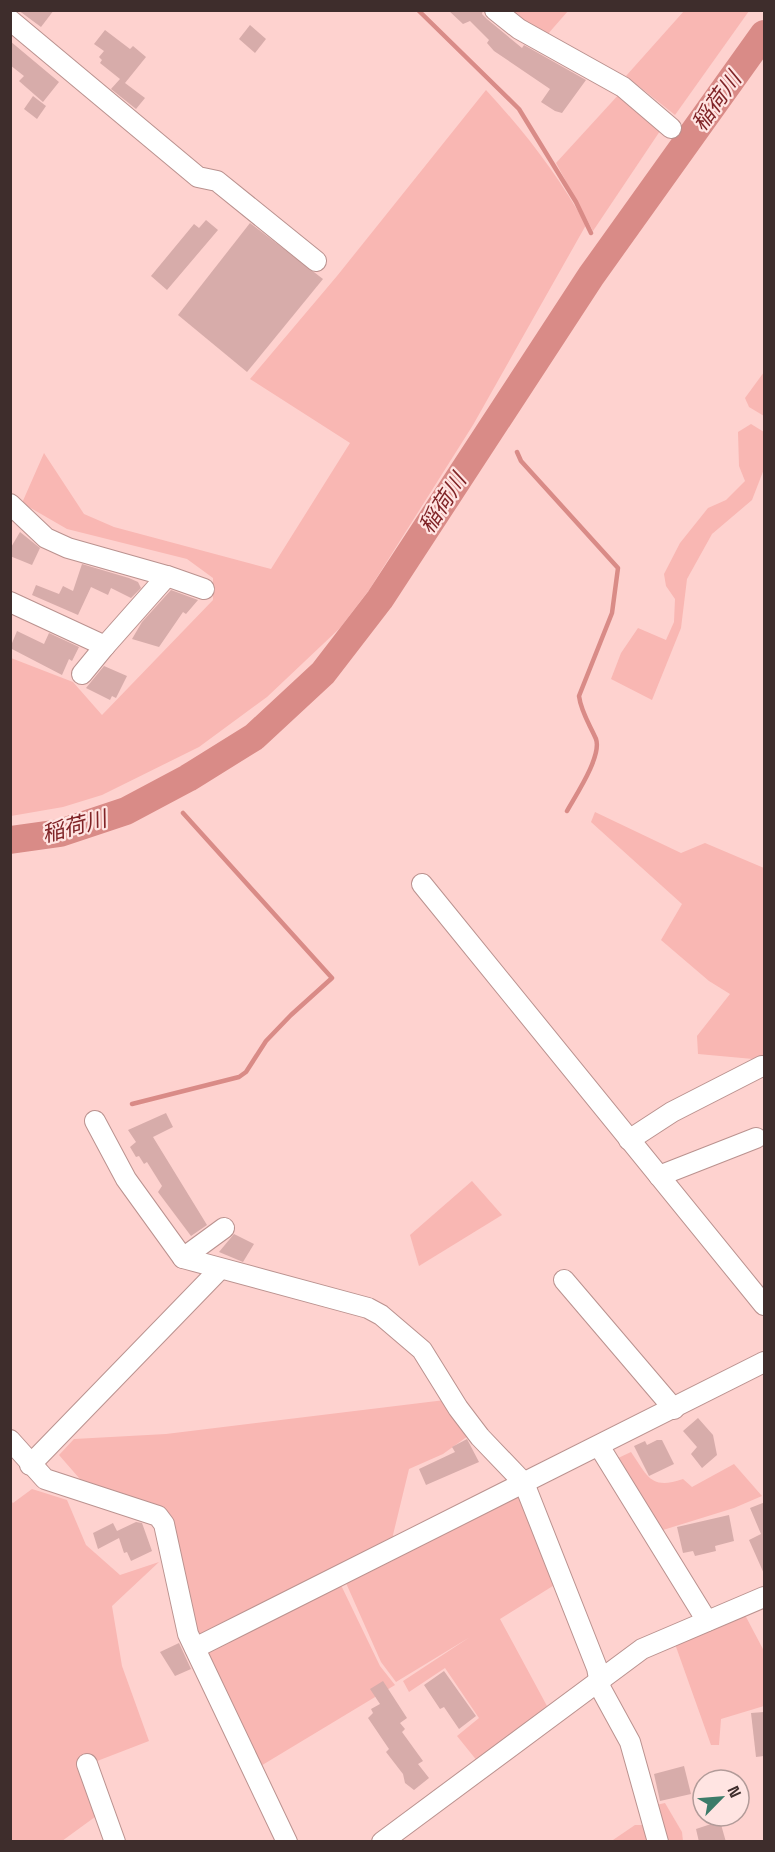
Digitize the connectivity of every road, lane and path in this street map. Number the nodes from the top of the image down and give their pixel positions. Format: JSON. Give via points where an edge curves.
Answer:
{"nodes":[{"id":1,"x":495,"y":10,"type":"edge"},
{"id":2,"x":10,"y":20,"type":"edge"},
{"id":3,"x":672,"y":128,"type":"dead end"},
{"id":4,"x":316,"y":261,"type":"dead end"},
{"id":5,"x":10,"y":504,"type":"edge"},
{"id":6,"x":167,"y":576,"type":"junction"},
{"id":7,"x":204,"y":589,"type":"dead end"},
{"id":8,"x":10,"y":602,"type":"edge"},
{"id":9,"x":105,"y":646,"type":"junction"},
{"id":10,"x":82,"y":674,"type":"dead end"},
{"id":11,"x":422,"y":884,"type":"dead end"},
{"id":12,"x":762,"y":1066,"type":"dead end"},
{"id":13,"x":95,"y":1121,"type":"dead end"},
{"id":14,"x":756,"y":1138,"type":"dead end"},
{"id":15,"x":629,"y":1140,"type":"junction"},
{"id":16,"x":659,"y":1176,"type":"junction"},
{"id":17,"x":224,"y":1228,"type":"dead end"},
{"id":18,"x":183,"y":1258,"type":"junction"},
{"id":19,"x":219,"y":1270,"type":"junction"},
{"id":20,"x":564,"y":1280,"type":"dead end"},
{"id":21,"x":765,"y":1305,"type":"edge"},
{"id":22,"x":765,"y":1362,"type":"edge"},
{"id":23,"x":674,"y":1408,"type":"junction"},
{"id":24,"x":10,"y":1440,"type":"edge"},
{"id":25,"x":599,"y":1446,"type":"junction"},
{"id":26,"x":30,"y":1465,"type":"junction"},
{"id":27,"x":524,"y":1483,"type":"junction"},
{"id":28,"x":765,"y":1597,"type":"edge"},
{"id":29,"x":707,"y":1621,"type":"junction"},
{"id":30,"x":195,"y":1648,"type":"junction"},
{"id":31,"x":599,"y":1680,"type":"junction"},
{"id":32,"x":87,"y":1764,"type":"dead end"},
{"id":33,"x":115,"y":1842,"type":"edge"},
{"id":34,"x":287,"y":1842,"type":"edge"},
{"id":35,"x":382,"y":1842,"type":"edge"},
{"id":36,"x":658,"y":1842,"type":"edge"}],
"edges":[{"from":1,"to":3,"type":"street","via":[[519,29],[623,87]]},
{"from":2,"to":4,"type":"street","via":[[198,177],[217,181]]},
{"from":5,"to":6,"type":"street","via":[[46,538]]},
{"from":6,"to":7,"type":"street"},
{"from":6,"to":9,"type":"street"},
{"from":8,"to":9,"type":"street"},
{"from":9,"to":10,"type":"street"},
{"from":11,"to":15,"type":"street"},
{"from":12,"to":15,"type":"street","via":[[672,1112]]},
{"from":13,"to":18,"type":"street","via":[[126,1179]]},
{"from":14,"to":16,"type":"street"},
{"from":15,"to":16,"type":"street"},
{"from":16,"to":21,"type":"street"},
{"from":17,"to":18,"type":"street"},
{"from":18,"to":19,"type":"street"},
{"from":19,"to":26,"type":"street"},
{"from":19,"to":27,"type":"street","via":[[274,1281],[381,1315],[422,1350],[480,1437]]},
{"from":20,"to":23,"type":"street"},
{"from":22,"to":23,"type":"street"},
{"from":23,"to":25,"type":"street"},
{"from":24,"to":26,"type":"street"},
{"from":25,"to":27,"type":"street"},
{"from":25,"to":29,"type":"street"},
{"from":26,"to":30,"type":"street","via":[[45,1479],[158,1516],[164,1524],[188,1634]]},
{"from":27,"to":30,"type":"street"},
{"from":27,"to":31,"type":"street"},
{"from":28,"to":29,"type":"street"},
{"from":29,"to":31,"type":"street","via":[[642,1649]]},
{"from":30,"to":34,"type":"street"},
{"from":31,"to":35,"type":"street"},
{"from":31,"to":36,"type":"street","via":[[630,1742]]},
{"from":32,"to":33,"type":"street"}]}
